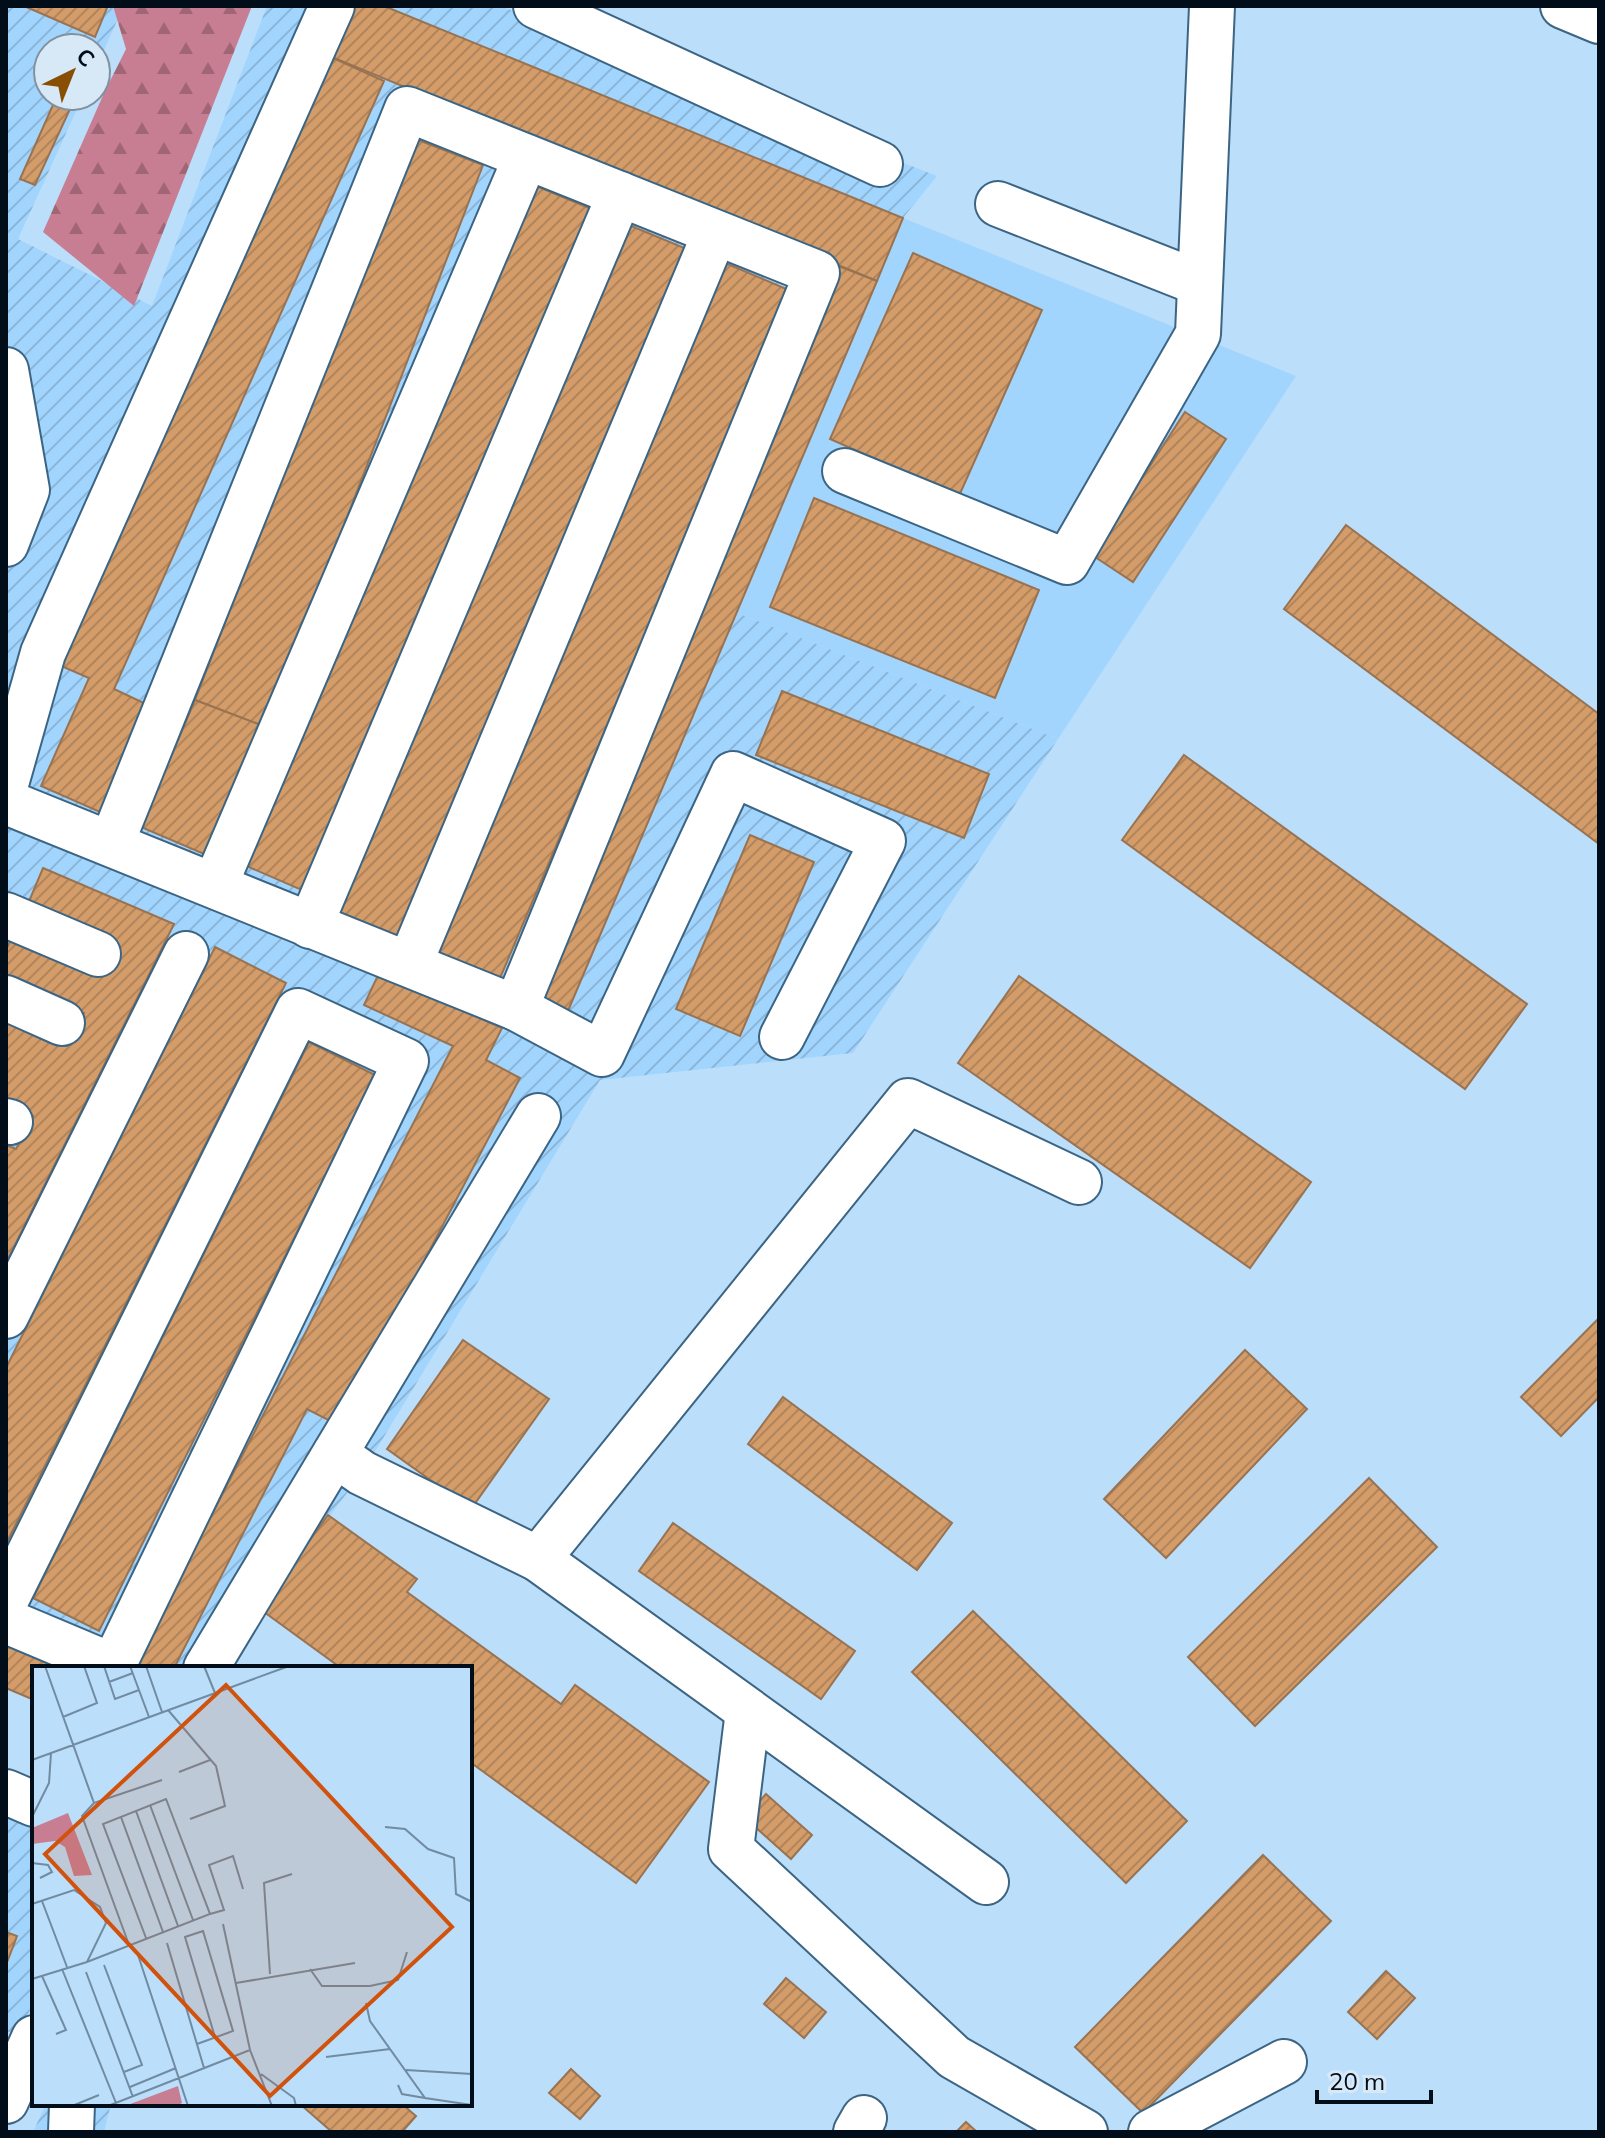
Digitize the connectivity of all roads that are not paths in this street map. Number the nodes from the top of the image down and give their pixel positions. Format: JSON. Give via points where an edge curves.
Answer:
{"nodes":[{"id":1,"x":332,"y":6,"type":"edge"},
{"id":2,"x":536,"y":6,"type":"edge"},
{"id":3,"x":1212,"y":6,"type":"edge"},
{"id":4,"x":1563,"y":6,"type":"edge"},
{"id":5,"x":1599,"y":21,"type":"edge"},
{"id":6,"x":526,"y":157,"type":"junction"},
{"id":7,"x":880,"y":164,"type":"dead end"},
{"id":8,"x":620,"y":194,"type":"junction"},
{"id":9,"x":998,"y":204,"type":"dead end"},
{"id":10,"x":715,"y":233,"type":"junction"},
{"id":11,"x":1199,"y":283,"type":"junction"},
{"id":12,"x":6,"y":370,"type":"edge"},
{"id":13,"x":845,"y":471,"type":"dead end"},
{"id":14,"x":6,"y":544,"type":"edge"},
{"id":15,"x":6,"y":784,"type":"edge"},
{"id":16,"x":6,"y":802,"type":"edge"},
{"id":17,"x":112,"y":842,"type":"junction"},
{"id":18,"x":215,"y":885,"type":"junction"},
{"id":19,"x":6,"y":915,"type":"edge"},
{"id":20,"x":310,"y":926,"type":"junction"},
{"id":21,"x":98,"y":954,"type":"dead end"},
{"id":22,"x":186,"y":954,"type":"dead end"},
{"id":23,"x":410,"y":963,"type":"junction"},
{"id":24,"x":6,"y":998,"type":"edge"},
{"id":25,"x":516,"y":1008,"type":"junction"},
{"id":26,"x":62,"y":1023,"type":"dead end"},
{"id":27,"x":782,"y":1037,"type":"dead end"},
{"id":28,"x":538,"y":1116,"type":"dead end"},
{"id":29,"x":1079,"y":1182,"type":"dead end"},
{"id":30,"x":6,"y":1316,"type":"edge"},
{"id":31,"x":335,"y":1454,"type":"junction"},
{"id":32,"x":538,"y":1559,"type":"junction"},
{"id":33,"x":6,"y":1600,"type":"edge"},
{"id":34,"x":6,"y":1621,"type":"edge"},
{"id":35,"x":207,"y":1666,"type":"edge"},
{"id":36,"x":748,"y":1711,"type":"junction"},
{"id":37,"x":6,"y":1792,"type":"edge"},
{"id":38,"x":32,"y":1803,"type":"edge"},
{"id":39,"x":986,"y":1882,"type":"dead end"},
{"id":40,"x":32,"y":2042,"type":"edge"},
{"id":41,"x":1284,"y":2062,"type":"dead end"},
{"id":42,"x":6,"y":2101,"type":"edge"},
{"id":43,"x":72,"y":2106,"type":"edge"},
{"id":44,"x":71,"y":2132,"type":"edge"},
{"id":45,"x":1085,"y":2132,"type":"edge"},
{"id":46,"x":1151,"y":2132,"type":"edge"}],
"edges":[{"from":1,"to":15,"type":"street","via":[[43,653]]},
{"from":2,"to":7,"type":"street"},
{"from":3,"to":11,"type":"street"},
{"from":4,"to":5,"type":"street"},
{"from":6,"to":8,"type":"street"},
{"from":6,"to":17,"type":"street","via":[[407,109]]},
{"from":6,"to":18,"type":"street"},
{"from":8,"to":10,"type":"street"},
{"from":8,"to":20,"type":"street"},
{"from":9,"to":11,"type":"street"},
{"from":10,"to":23,"type":"street"},
{"from":10,"to":25,"type":"street","via":[[817,273]]},
{"from":11,"to":13,"type":"street","via":[[1198,334],[1067,562]]},
{"from":12,"to":14,"type":"street","via":[[27,490]]},
{"from":16,"to":17,"type":"street"},
{"from":17,"to":18,"type":"street"},
{"from":18,"to":20,"type":"street"},
{"from":19,"to":21,"type":"street"},
{"from":20,"to":23,"type":"street"},
{"from":22,"to":30,"type":"street"},
{"from":23,"to":25,"type":"street"},
{"from":24,"to":26,"type":"street"},
{"from":25,"to":27,"type":"street","via":[[602,1054],[733,774],[883,841]]},
{"from":28,"to":31,"type":"street"},
{"from":29,"to":32,"type":"street","via":[[908,1101]]},
{"from":31,"to":32,"type":"street","via":[[362,1473]]},
{"from":31,"to":35,"type":"street"},
{"from":32,"to":36,"type":"street"},
{"from":33,"to":34,"type":"street","via":[[298,1011],[406,1061],[113,1666]]},
{"from":36,"to":39,"type":"street"},
{"from":36,"to":45,"type":"street","via":[[731,1849],[954,2057]]},
{"from":37,"to":38,"type":"street"},
{"from":40,"to":42,"type":"street"},
{"from":41,"to":46,"type":"street"},
{"from":43,"to":44,"type":"street"}]}
